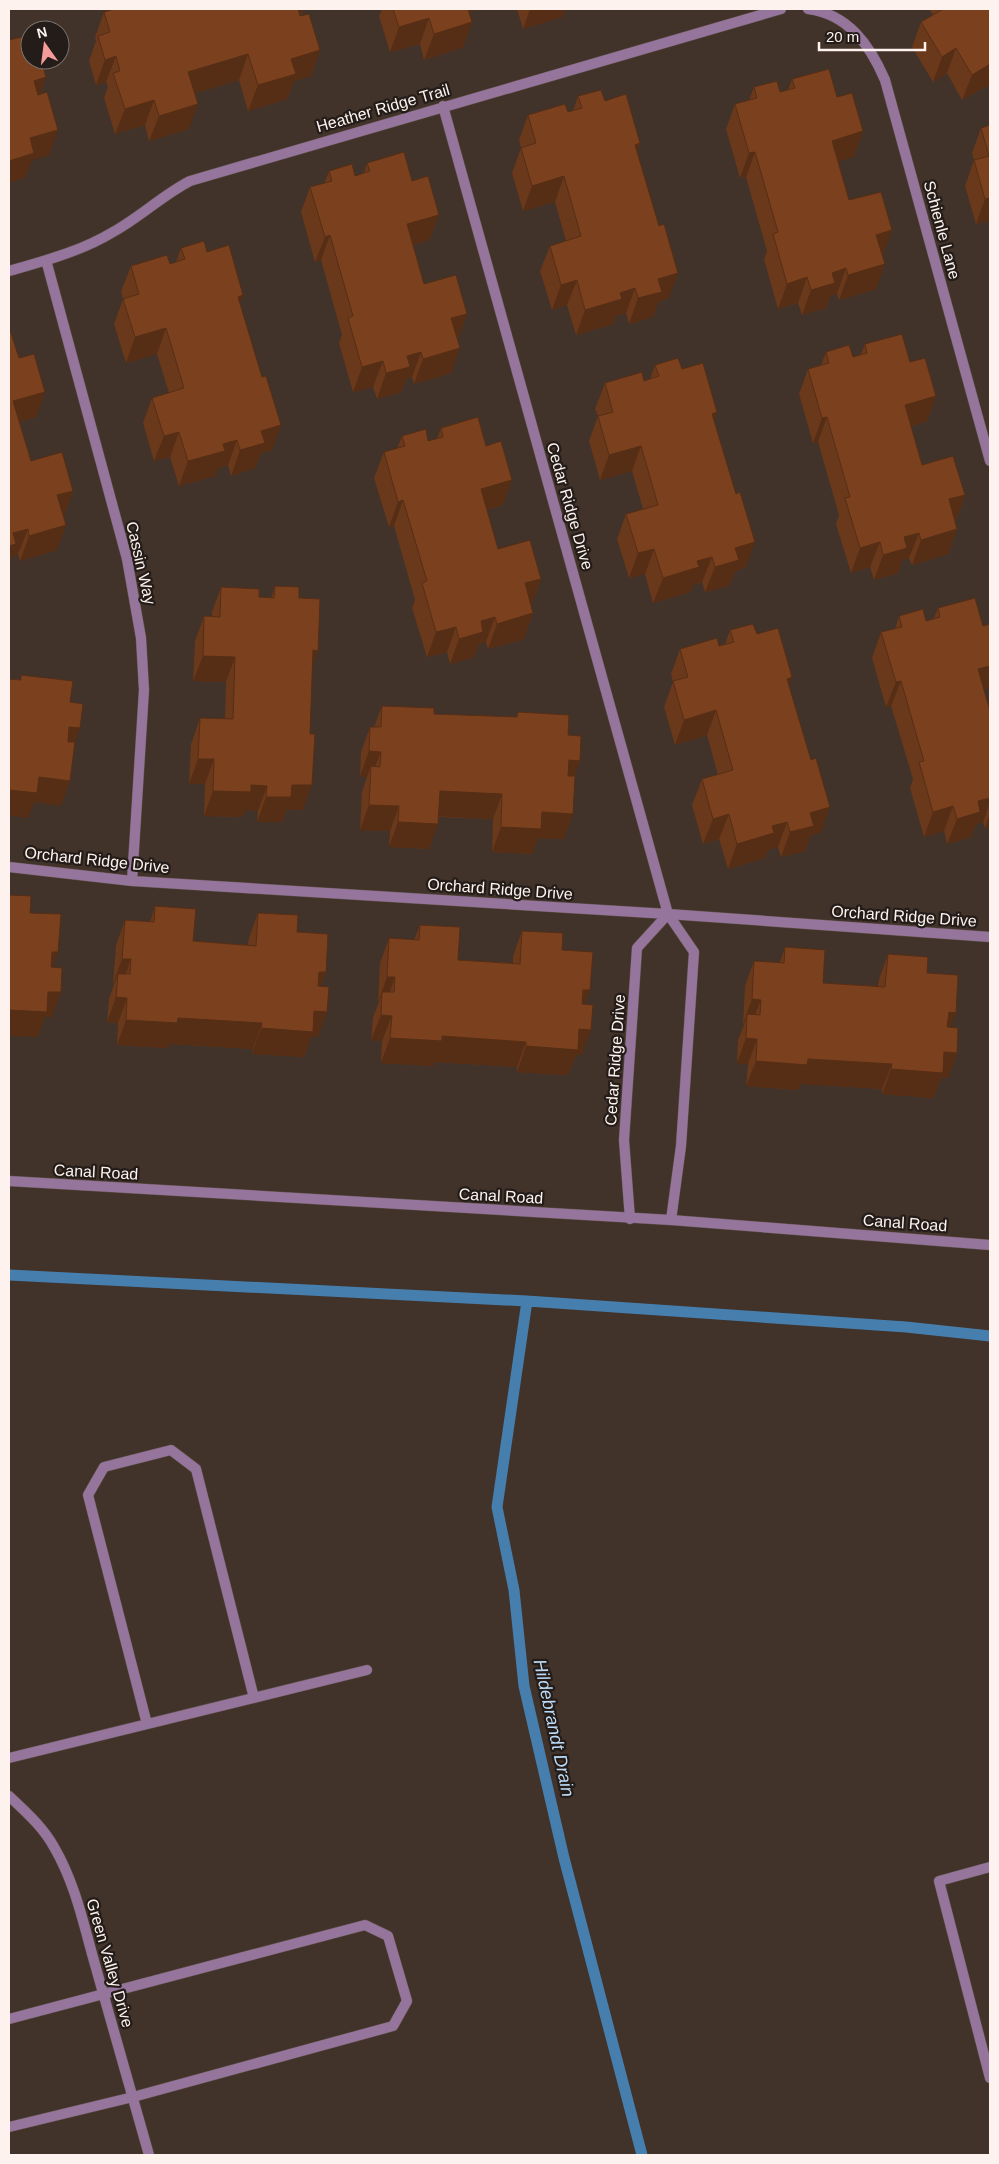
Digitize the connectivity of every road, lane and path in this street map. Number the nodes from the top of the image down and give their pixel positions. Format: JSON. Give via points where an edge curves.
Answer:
{"nodes":[{"id":1,"x":781,"y":9,"type":"edge"},
{"id":2,"x":808,"y":9,"type":"edge"},
{"id":3,"x":443,"y":106,"type":"junction"},
{"id":4,"x":46,"y":260,"type":"junction"},
{"id":5,"x":9,"y":271,"type":"edge"},
{"id":6,"x":990,"y":461,"type":"edge"},
{"id":7,"x":9,"y":867,"type":"edge"},
{"id":8,"x":132,"y":881,"type":"junction"},
{"id":9,"x":668,"y":914,"type":"junction"},
{"id":10,"x":990,"y":937,"type":"edge"},
{"id":11,"x":9,"y":1182,"type":"edge"},
{"id":12,"x":630,"y":1219,"type":"junction"},
{"id":13,"x":671,"y":1220,"type":"junction"},
{"id":14,"x":990,"y":1245,"type":"edge"},
{"id":15,"x":367,"y":1670,"type":"dead end"},
{"id":16,"x":254,"y":1698,"type":"junction"},
{"id":17,"x":148,"y":1724,"type":"junction"},
{"id":18,"x":9,"y":1758,"type":"edge"},
{"id":19,"x":9,"y":1796,"type":"edge"},
{"id":20,"x":990,"y":1867,"type":"edge"},
{"id":21,"x":103,"y":1993,"type":"junction"},
{"id":22,"x":9,"y":2020,"type":"edge"},
{"id":23,"x":990,"y":2078,"type":"edge"},
{"id":24,"x":133,"y":2097,"type":"junction"},
{"id":25,"x":9,"y":2127,"type":"edge"},
{"id":26,"x":149,"y":2155,"type":"edge"}],
"edges":[{"from":1,"to":3,"type":"street","name":"Heather Ridge Trail"},
{"from":2,"to":6,"type":"street","name":"Schienle Lane","via":[[841,21],[864,40],[885,80]]},
{"from":3,"to":4,"type":"street","name":"Heather Ridge Trail","via":[[190,181],[113,233]]},
{"from":3,"to":9,"type":"street","name":"Cedar Ridge Drive"},
{"from":4,"to":5,"type":"street","name":"Heather Ridge Trail"},
{"from":4,"to":8,"type":"street","name":"Cassin Way","via":[[127,559],[141,638],[144,690]]},
{"from":7,"to":8,"type":"street","name":"Orchard Ridge Drive"},
{"from":8,"to":9,"type":"street","name":"Orchard Ridge Drive"},
{"from":9,"to":10,"type":"street","name":"Orchard Ridge Drive"},
{"from":9,"to":12,"type":"street","name":"Cedar Ridge Drive","via":[[638,948],[624,1140]]},
{"from":9,"to":13,"type":"street","name":"Cedar Ridge Drive","via":[[694,952],[681,1146]]},
{"from":11,"to":12,"type":"street","name":"Canal Road"},
{"from":12,"to":13,"type":"street","name":"Canal Road"},
{"from":13,"to":14,"type":"street","name":"Canal Road"},
{"from":15,"to":16,"type":"street"},
{"from":16,"to":17,"type":"street"},
{"from":16,"to":17,"type":"street","via":[[196,1469],[171,1450],[104,1466],[88,1496]]},
{"from":17,"to":18,"type":"street"},
{"from":19,"to":21,"type":"street","name":"Green Valley Drive","via":[[35,1820],[67,1871],[80,1906]]},
{"from":20,"to":23,"type":"street","via":[[939,1881]]},
{"from":21,"to":22,"type":"street"},
{"from":21,"to":24,"type":"street","name":"Green Valley Drive"},
{"from":21,"to":24,"type":"street","via":[[365,1925],[388,1936],[407,2001],[393,2026]]},
{"from":24,"to":25,"type":"street"},
{"from":24,"to":26,"type":"street","name":"Green Valley Drive"}]}
